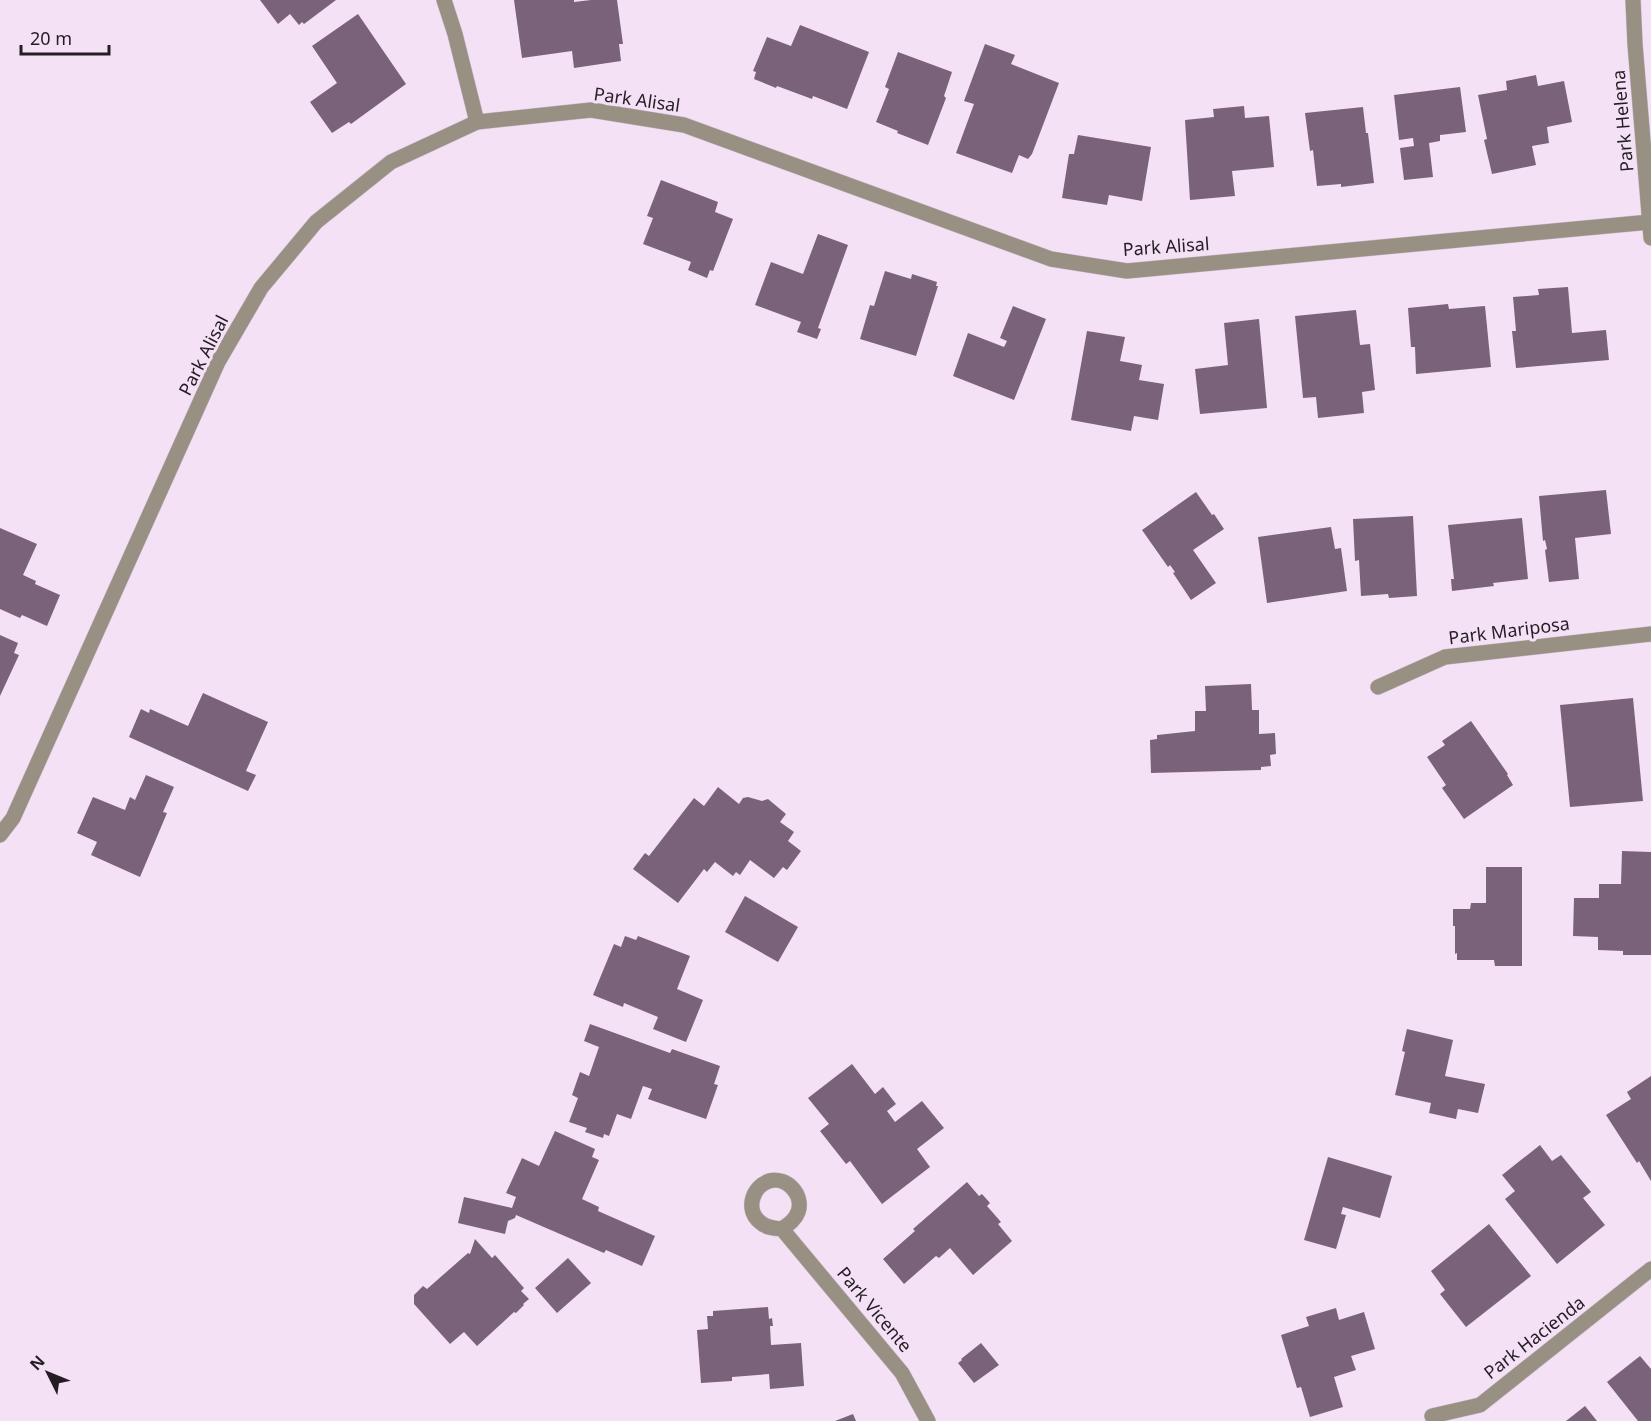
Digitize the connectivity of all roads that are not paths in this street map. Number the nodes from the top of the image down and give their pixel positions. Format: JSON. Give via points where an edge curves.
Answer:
{"nodes":[{"id":1,"x":444,"y":0,"type":"edge"},
{"id":2,"x":1633,"y":0,"type":"edge"},
{"id":3,"x":477,"y":122,"type":"junction"},
{"id":4,"x":1650,"y":222,"type":"edge"},
{"id":5,"x":1651,"y":238,"type":"edge"},
{"id":6,"x":1651,"y":634,"type":"edge"},
{"id":7,"x":1378,"y":687,"type":"dead end"},
{"id":8,"x":0,"y":835,"type":"edge"},
{"id":9,"x":782,"y":1229,"type":"dead end"},
{"id":10,"x":1651,"y":1269,"type":"edge"},
{"id":11,"x":1432,"y":1416,"type":"dead end"},
{"id":12,"x":928,"y":1421,"type":"edge"}],
"edges":[{"from":1,"to":3,"type":"street"},
{"from":2,"to":4,"type":"street","name":"Park Helena"},
{"from":3,"to":4,"type":"street","name":"Park Alisal","via":[[591,110],[684,125],[1051,259],[1127,271]]},
{"from":3,"to":8,"type":"street","name":"Park Alisal","via":[[391,162],[316,222],[261,288],[218,362],[14,818]]},
{"from":4,"to":5,"type":"street","name":"Park Helena"},
{"from":6,"to":7,"type":"street","name":"Park Mariposa","via":[[1445,657]]},
{"from":9,"to":12,"type":"street","name":"Park Vicente","via":[[902,1373]]},
{"from":10,"to":11,"type":"street","name":"Park Hacienda","via":[[1480,1405]]}]}
